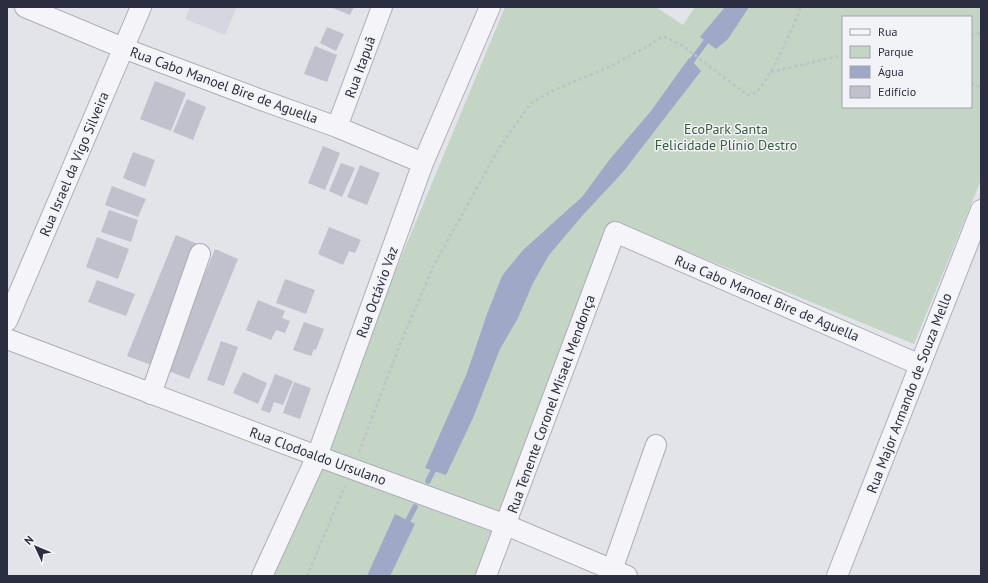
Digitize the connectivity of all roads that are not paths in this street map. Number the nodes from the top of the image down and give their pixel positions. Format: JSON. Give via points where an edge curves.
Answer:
{"nodes":[{"id":1,"x":24,"y":7,"type":"edge"},
{"id":2,"x":141,"y":7,"type":"edge"},
{"id":3,"x":382,"y":7,"type":"edge"},
{"id":4,"x":490,"y":7,"type":"edge"},
{"id":5,"x":123,"y":48,"type":"junction"},
{"id":6,"x":337,"y":127,"type":"junction"},
{"id":7,"x":423,"y":163,"type":"junction"},
{"id":8,"x":981,"y":210,"type":"edge"},
{"id":9,"x":615,"y":232,"type":"joint"},
{"id":10,"x":200,"y":254,"type":"dead end"},
{"id":11,"x":7,"y":321,"type":"edge"},
{"id":12,"x":7,"y":339,"type":"edge"},
{"id":13,"x":920,"y":365,"type":"junction"},
{"id":14,"x":151,"y":394,"type":"junction"},
{"id":15,"x":656,"y":445,"type":"dead end"},
{"id":16,"x":317,"y":456,"type":"junction"},
{"id":17,"x":506,"y":525,"type":"junction"},
{"id":18,"x":620,"y":573,"type":"edge"},
{"id":19,"x":262,"y":576,"type":"edge"},
{"id":20,"x":486,"y":576,"type":"edge"},
{"id":21,"x":837,"y":576,"type":"edge"}],
"edges":[{"from":1,"to":5,"type":"street","name":"Rua Cabo Manoel Bire de Aguella"},
{"from":2,"to":5,"type":"street","name":"Rua Israel da Vigo Silveira"},
{"from":3,"to":6,"type":"street","name":"Rua Itapuã"},
{"from":4,"to":7,"type":"street","name":"Rua Octávio Vaz"},
{"from":5,"to":6,"type":"street","name":"Rua Cabo Manoel Bire de Aguella"},
{"from":5,"to":11,"type":"street","name":"Rua Israel da Vigo Silveira"},
{"from":6,"to":7,"type":"street","name":"Rua Cabo Manoel Bire de Aguella"},
{"from":7,"to":16,"type":"street","name":"Rua Octávio Vaz"},
{"from":8,"to":13,"type":"street","name":"Rua Major Armando de Souza Mello"},
{"from":9,"to":13,"type":"street","name":"Rua Cabo Manoel Bire de Aguella"},
{"from":9,"to":17,"type":"street","name":"Rua Tenente Coronel Misael Mendonça"},
{"from":10,"to":14,"type":"street"},
{"from":12,"to":14,"type":"street","name":"Rua Clodoaldo Ursulano"},
{"from":13,"to":21,"type":"street","name":"Rua Major Armando de Souza Mello"},
{"from":14,"to":16,"type":"street","name":"Rua Clodoaldo Ursulano"},
{"from":15,"to":18,"type":"street"},
{"from":16,"to":17,"type":"street","name":"Rua Clodoaldo Ursulano"},
{"from":16,"to":19,"type":"street","name":"Rua Octávio Vaz"},
{"from":17,"to":18,"type":"street","name":"Rua Clodoaldo Ursulano"},
{"from":17,"to":20,"type":"street","name":"Rua Tenente Coronel Misael Mendonça"}]}
